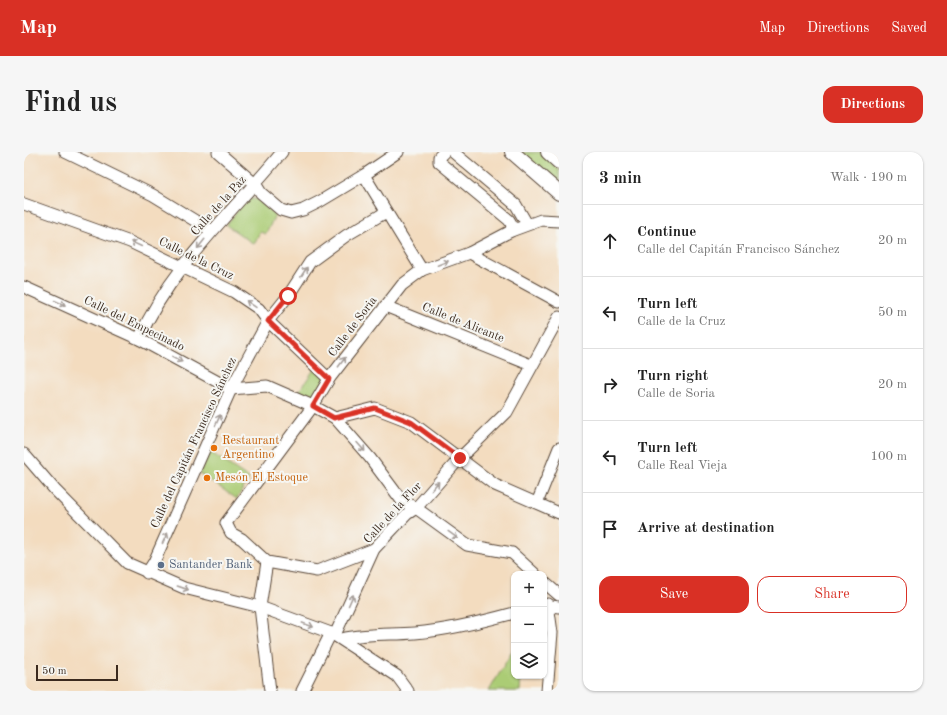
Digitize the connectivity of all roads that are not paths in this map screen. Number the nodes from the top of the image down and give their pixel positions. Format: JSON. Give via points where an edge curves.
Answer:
{"nodes":[{"id":1,"x":65,"y":152,"type":"edge"},
{"id":2,"x":218,"y":152,"type":"edge"},
{"id":3,"x":282,"y":152,"type":"edge"},
{"id":4,"x":398,"y":152,"type":"edge"},
{"id":5,"x":444,"y":152,"type":"edge"},
{"id":6,"x":453,"y":152,"type":"edge"},
{"id":7,"x":512,"y":152,"type":"edge"},
{"id":8,"x":548,"y":152,"type":"edge"},
{"id":9,"x":559,"y":162,"type":"edge"},
{"id":10,"x":364,"y":175,"type":"junction"},
{"id":11,"x":256,"y":185,"type":"junction"},
{"id":12,"x":559,"y":193,"type":"edge"},
{"id":13,"x":24,"y":204,"type":"edge"},
{"id":14,"x":386,"y":212,"type":"junction"},
{"id":15,"x":559,"y":221,"type":"edge"},
{"id":16,"x":527,"y":224,"type":"junction"},
{"id":17,"x":212,"y":231,"type":"junction"},
{"id":18,"x":511,"y":231,"type":"junction"},
{"id":19,"x":469,"y":252,"type":"junction"},
{"id":20,"x":183,"y":267,"type":"junction"},
{"id":21,"x":422,"y":270,"type":"junction"},
{"id":22,"x":24,"y":287,"type":"edge"},
{"id":23,"x":559,"y":302,"type":"edge"},
{"id":24,"x":385,"y":306,"type":"junction"},
{"id":25,"x":559,"y":317,"type":"edge"},
{"id":26,"x":268,"y":321,"type":"junction"},
{"id":27,"x":139,"y":339,"type":"junction"},
{"id":28,"x":531,"y":365,"type":"junction"},
{"id":29,"x":329,"y":379,"type":"junction"},
{"id":30,"x":231,"y":389,"type":"junction"},
{"id":31,"x":313,"y":406,"type":"junction"},
{"id":32,"x":334,"y":418,"type":"junction"},
{"id":33,"x":559,"y":448,"type":"edge"},
{"id":34,"x":24,"y":454,"type":"edge"},
{"id":35,"x":460,"y":458,"type":"junction"},
{"id":36,"x":537,"y":503,"type":"junction"},
{"id":37,"x":416,"y":508,"type":"junction"},
{"id":38,"x":559,"y":513,"type":"edge"},
{"id":39,"x":374,"y":549,"type":"junction"},
{"id":40,"x":268,"y":562,"type":"junction"},
{"id":41,"x":533,"y":571,"type":"edge"},
{"id":42,"x":147,"y":573,"type":"junction"},
{"id":43,"x":547,"y":585,"type":"edge"},
{"id":44,"x":559,"y":595,"type":"edge"},
{"id":45,"x":547,"y":605,"type":"edge"},
{"id":46,"x":260,"y":607,"type":"junction"},
{"id":47,"x":546,"y":607,"type":"edge"},
{"id":48,"x":559,"y":607,"type":"edge"},
{"id":49,"x":511,"y":614,"type":"edge"},
{"id":50,"x":336,"y":636,"type":"junction"},
{"id":51,"x":270,"y":691,"type":"edge"},
{"id":52,"x":302,"y":691,"type":"edge"},
{"id":53,"x":408,"y":691,"type":"edge"},
{"id":54,"x":547,"y":691,"type":"edge"}],
"edges":[{"from":1,"to":17,"type":"street","via":[[153,195]]},
{"from":2,"to":11,"type":"street"},
{"from":3,"to":11,"type":"street","name":"Calle de la Paz"},
{"from":4,"to":10,"type":"street"},
{"from":5,"to":18,"type":"street","via":[[438,162],[509,220],[512,225]]},
{"from":6,"to":16,"type":"street","via":[[516,205]]},
{"from":7,"to":12,"type":"main road"},
{"from":8,"to":9,"type":"main road"},
{"from":10,"to":11,"type":"street","via":[[303,210],[290,213],[280,210]]},
{"from":10,"to":14,"type":"street"},
{"from":11,"to":17,"type":"street","name":"Calle de la Paz","via":[[246,192]]},
{"from":20,"to":13,"type":"street","name":"Calle de la Cruz","one_way":true,"via":[[130,242]]},
{"from":14,"to":21,"type":"street"},
{"from":26,"to":14,"type":"street","name":"Calle del Capitán Francisco Sánchez","one_way":true,"via":[[310,262],[347,235]]},
{"from":15,"to":16,"type":"street","name":"Calle de Soria","via":[[541,220]]},
{"from":16,"to":18,"type":"street","name":"Calle de Soria"},
{"from":17,"to":20,"type":"street","name":"Calle de la Paz","one_way":true},
{"from":18,"to":19,"type":"street","name":"Calle de Soria"},
{"from":21,"to":19,"type":"street","name":"Calle de Soria","one_way":true},
{"from":19,"to":23,"type":"street"},
{"from":26,"to":20,"type":"street","name":"Calle de la Cruz","one_way":true,"via":[[259,309],[234,292]]},
{"from":20,"to":27,"type":"street","name":"Calle de la Paz","via":[[145,324]]},
{"from":21,"to":24,"type":"street","name":"Calle de Soria","via":[[402,285]]},
{"from":22,"to":27,"type":"street","name":"Calle del Empecinado","one_way":true},
{"from":24,"to":28,"type":"street","name":"Calle de Alicante"},
{"from":29,"to":24,"type":"street","name":"Calle de Soria","one_way":true},
{"from":25,"to":28,"type":"street","name":"Calle de la Flor"},
{"from":26,"to":29,"type":"street","name":"Calle de la Cruz"},
{"from":26,"to":30,"type":"street","name":"Calle del Capitán Francisco Sánchez"},
{"from":27,"to":30,"type":"street","name":"Calle del Empecinado","one_way":true},
{"from":28,"to":35,"type":"street","name":"Calle de la Flor","via":[[507,412]]},
{"from":29,"to":31,"type":"street","name":"Calle de Soria"},
{"from":30,"to":31,"type":"street","via":[[267,386]]},
{"from":42,"to":30,"type":"street","name":"Calle del Capitán Francisco Sánchez","one_way":true},
{"from":31,"to":32,"type":"street"},
{"from":31,"to":40,"type":"street","name":"Calle de Soria","via":[[226,523],[231,533],[242,539]]},
{"from":32,"to":35,"type":"street","via":[[375,408],[411,422]]},
{"from":32,"to":37,"type":"street","one_way":true,"via":[[370,458],[402,501]]},
{"from":33,"to":36,"type":"street"},
{"from":34,"to":42,"type":"street","via":[[54,490],[127,563]]},
{"from":35,"to":36,"type":"street","via":[[495,485]]},
{"from":37,"to":35,"type":"street","name":"Calle de la Flor","one_way":true},
{"from":36,"to":38,"type":"street"},
{"from":37,"to":39,"type":"street","name":"Calle de la Flor"},
{"from":37,"to":41,"type":"street","one_way":true,"via":[[467,545],[512,553]]},
{"from":39,"to":40,"type":"street","via":[[317,571]]},
{"from":50,"to":39,"type":"street","name":"Calle de la Flor","one_way":true},
{"from":40,"to":46,"type":"street"},
{"from":42,"to":46,"type":"street","one_way":true,"via":[[184,588]]},
{"from":43,"to":44,"type":"street"},
{"from":45,"to":48,"type":"street"},
{"from":46,"to":50,"type":"street","one_way":true},
{"from":46,"to":51,"type":"street"},
{"from":47,"to":54,"type":"street","via":[[552,633]]},
{"from":49,"to":50,"type":"street","via":[[457,628],[415,633]]},
{"from":50,"to":52,"type":"street","name":"Calle de la Flor"},
{"from":50,"to":53,"type":"street","via":[[397,676]]}]}
